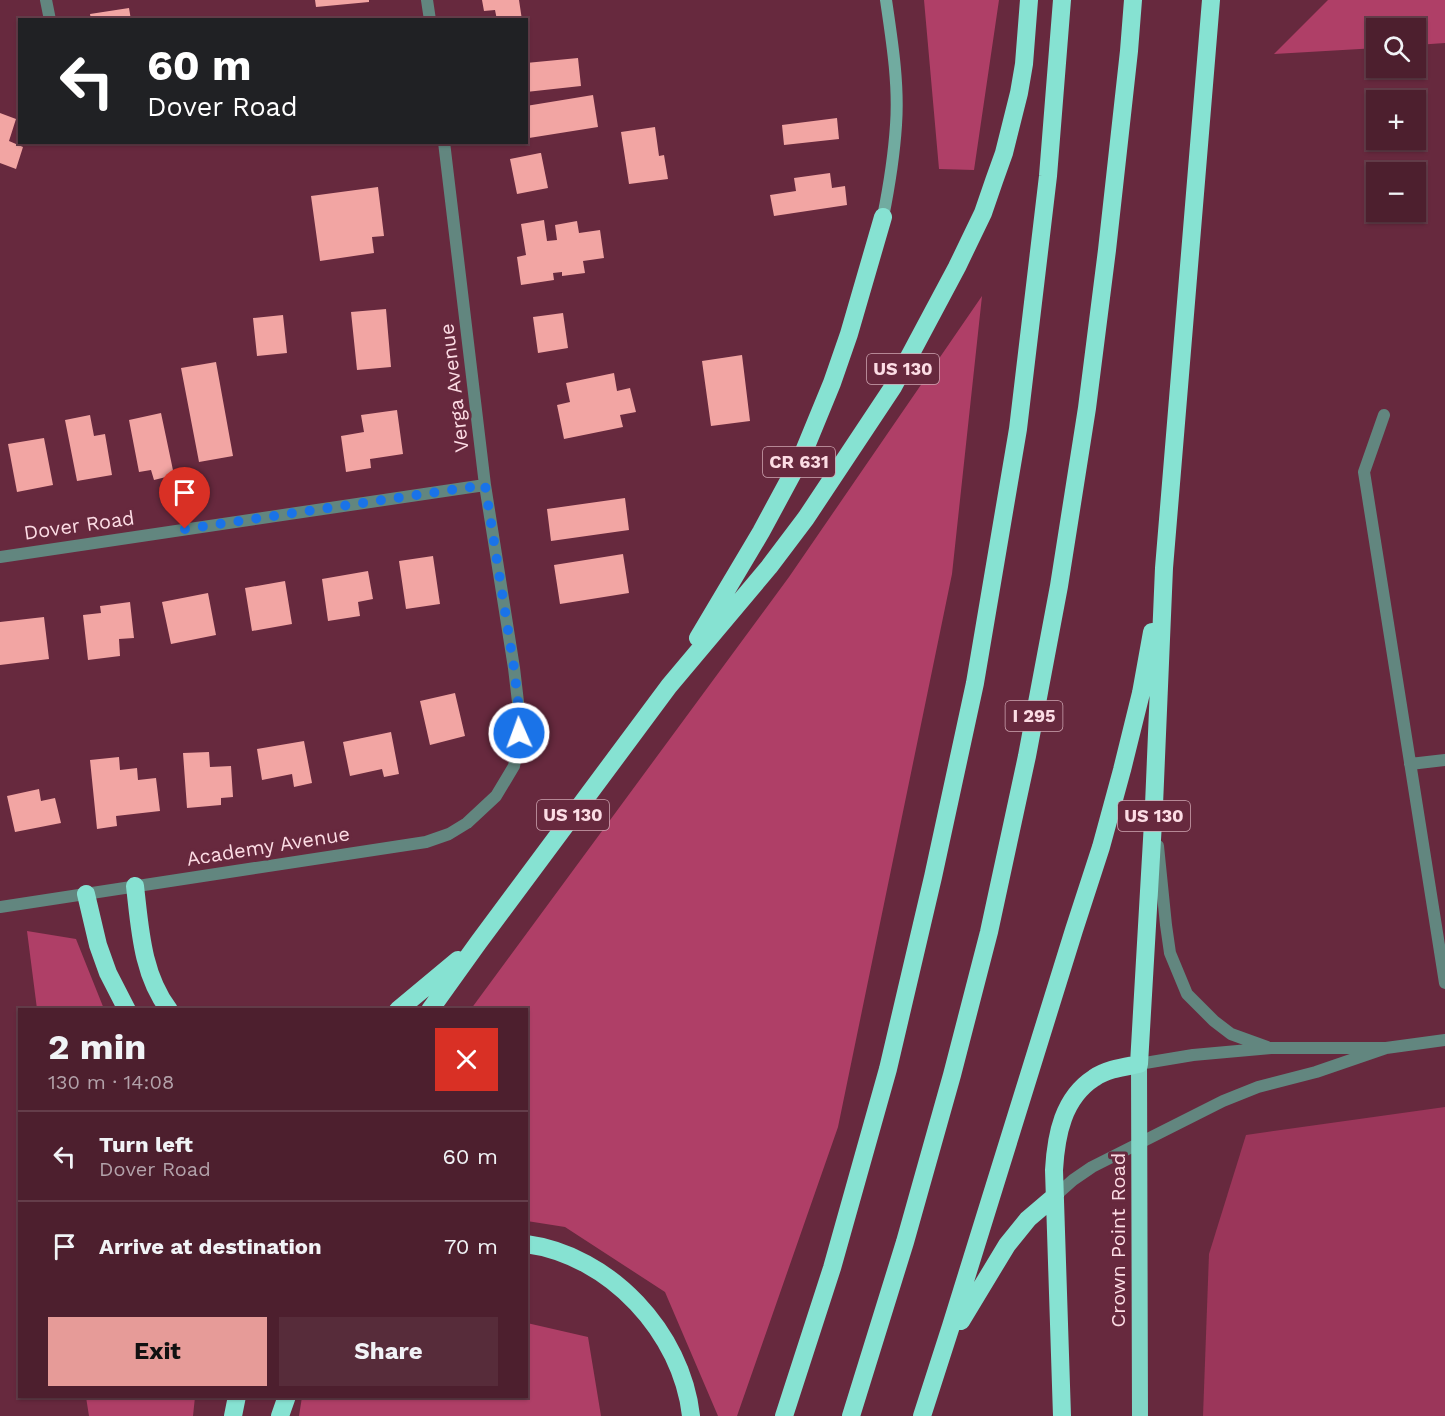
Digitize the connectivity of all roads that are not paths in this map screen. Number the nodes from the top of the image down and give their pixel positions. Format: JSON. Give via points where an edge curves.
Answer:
{"nodes":[{"id":1,"x":46,"y":0,"type":"edge"},
{"id":2,"x":427,"y":0,"type":"edge"},
{"id":3,"x":886,"y":0,"type":"edge"},
{"id":4,"x":1029,"y":0,"type":"edge"},
{"id":5,"x":1062,"y":0,"type":"edge"},
{"id":6,"x":1133,"y":0,"type":"edge"},
{"id":7,"x":1211,"y":0,"type":"edge"},
{"id":8,"x":50,"y":18,"type":"edge"},
{"id":9,"x":430,"y":18,"type":"edge"},
{"id":10,"x":444,"y":144,"type":"edge"},
{"id":11,"x":884,"y":217,"type":"joint"},
{"id":12,"x":1384,"y":415,"type":"dead end"},
{"id":13,"x":485,"y":485,"type":"junction"},
{"id":14,"x":0,"y":556,"type":"edge"},
{"id":15,"x":1164,"y":568,"type":"junction"},
{"id":16,"x":669,"y":686,"type":"junction"},
{"id":17,"x":1445,"y":760,"type":"edge"},
{"id":18,"x":1410,"y":764,"type":"junction"},
{"id":19,"x":512,"y":770,"type":"joint"},
{"id":20,"x":1154,"y":805,"type":"junction"},
{"id":21,"x":135,"y":886,"type":"junction"},
{"id":22,"x":86,"y":894,"type":"junction"},
{"id":23,"x":0,"y":908,"type":"edge"},
{"id":24,"x":478,"y":943,"type":"junction"},
{"id":25,"x":1445,"y":983,"type":"edge"},
{"id":26,"x":126,"y":1008,"type":"edge"},
{"id":27,"x":168,"y":1008,"type":"edge"},
{"id":28,"x":400,"y":1008,"type":"edge"},
{"id":29,"x":431,"y":1008,"type":"edge"},
{"id":30,"x":1445,"y":1040,"type":"edge"},
{"id":31,"x":1271,"y":1048,"type":"junction"},
{"id":32,"x":1386,"y":1048,"type":"junction"},
{"id":33,"x":1139,"y":1064,"type":"junction"},
{"id":34,"x":1139,"y":1143,"type":"junction"},
{"id":35,"x":1054,"y":1196,"type":"junction"},
{"id":36,"x":528,"y":1244,"type":"edge"},
{"id":37,"x":939,"y":1363,"type":"junction"},
{"id":38,"x":227,"y":1398,"type":"edge"},
{"id":39,"x":237,"y":1398,"type":"edge"},
{"id":40,"x":286,"y":1398,"type":"edge"},
{"id":41,"x":226,"y":1416,"type":"edge"},
{"id":42,"x":233,"y":1416,"type":"edge"},
{"id":43,"x":280,"y":1416,"type":"edge"},
{"id":44,"x":691,"y":1416,"type":"edge"},
{"id":45,"x":784,"y":1416,"type":"edge"},
{"id":46,"x":851,"y":1416,"type":"edge"},
{"id":47,"x":922,"y":1416,"type":"edge"},
{"id":48,"x":1062,"y":1416,"type":"edge"},
{"id":49,"x":1140,"y":1416,"type":"edge"}],
"edges":[{"from":1,"to":8,"type":"street"},
{"from":2,"to":9,"type":"street"},
{"from":3,"to":11,"type":"main road","number":"CR 631","via":[[897,124]]},
{"from":4,"to":16,"type":"highway","number":"US 130","via":[[1024,64],[1004,153],[952,278],[893,387],[806,518]]},
{"from":5,"to":45,"type":"highway","via":[[1048,176],[1019,418],[975,683],[888,1069]]},
{"from":6,"to":46,"type":"highway","number":"I 295","via":[[1087,408],[1027,756],[989,932],[952,1075]]},
{"from":7,"to":15,"type":"highway","number":"US 130"},
{"from":10,"to":13,"type":"street","name":"Verga Avenue"},
{"from":11,"to":16,"type":"highway","number":"CR 631","via":[[849,334],[802,456]]},
{"from":12,"to":18,"type":"street","via":[[1364,472]]},
{"from":13,"to":14,"type":"street","name":"Dover Road"},
{"from":13,"to":19,"type":"street","name":"Verga Avenue","via":[[520,719]]},
{"from":15,"to":20,"type":"highway","number":"US 130"},
{"from":15,"to":37,"type":"highway","via":[[1141,693],[1101,847]]},
{"from":16,"to":24,"type":"highway","number":"US 130"},
{"from":17,"to":18,"type":"street"},
{"from":18,"to":25,"type":"street"},
{"from":19,"to":21,"type":"street","name":"Academy Avenue","via":[[496,796],[467,824],[426,842]]},
{"from":20,"to":31,"type":"street","via":[[1170,953],[1187,994],[1231,1034]]},
{"from":20,"to":33,"type":"highway","number":"US 130"},
{"from":21,"to":22,"type":"street","name":"Academy Avenue"},
{"from":21,"to":27,"type":"highway","via":[[150,975]]},
{"from":22,"to":23,"type":"street","name":"Academy Avenue"},
{"from":22,"to":26,"type":"highway","via":[[108,973]]},
{"from":24,"to":28,"type":"highway"},
{"from":24,"to":29,"type":"highway","number":"US 130"},
{"from":30,"to":32,"type":"street"},
{"from":31,"to":32,"type":"street"},
{"from":31,"to":33,"type":"street"},
{"from":32,"to":34,"type":"street","via":[[1223,1101]]},
{"from":33,"to":34,"type":"highway","name":"Crown Point Road","number":"US 130"},
{"from":33,"to":35,"type":"highway","via":[[1095,1077],[1079,1090],[1067,1108],[1055,1148]]},
{"from":34,"to":35,"type":"street","via":[[1092,1167]]},
{"from":34,"to":49,"type":"highway","name":"Crown Point Road","number":"US 130"},
{"from":35,"to":37,"type":"highway","via":[[1007,1245]]},
{"from":35,"to":48,"type":"highway"},
{"from":36,"to":44,"type":"highway","via":[[570,1257],[601,1272],[649,1316],[680,1371]]},
{"from":37,"to":47,"type":"highway"},
{"from":38,"to":41,"type":"highway"},
{"from":39,"to":42,"type":"highway"},
{"from":40,"to":43,"type":"highway"}]}
